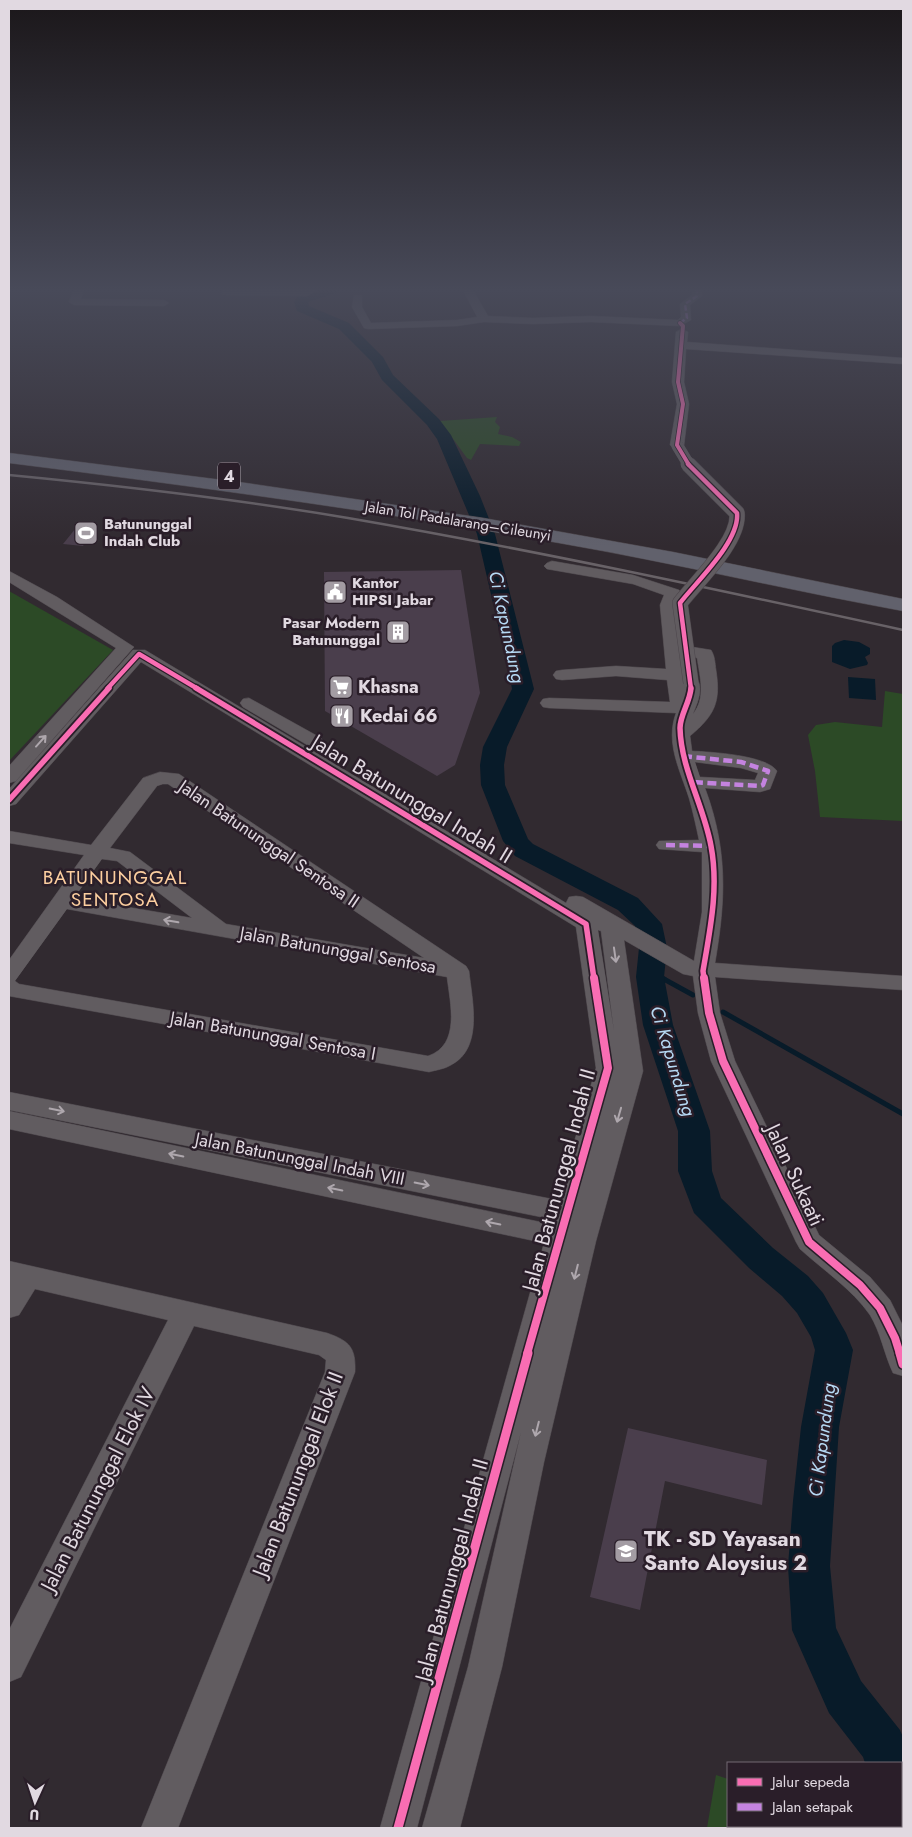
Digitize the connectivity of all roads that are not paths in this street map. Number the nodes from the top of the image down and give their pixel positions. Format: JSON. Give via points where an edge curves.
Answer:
{"nodes":[{"id":1,"x":678,"y":376,"type":"edge"},
{"id":2,"x":9,"y":449,"type":"edge"},
{"id":3,"x":9,"y":458,"type":"edge"},
{"id":4,"x":448,"y":513,"type":"junction"},
{"id":5,"x":494,"y":521,"type":"junction"},
{"id":6,"x":9,"y":565,"type":"edge"},
{"id":7,"x":552,"y":566,"type":"dead end"},
{"id":8,"x":9,"y":576,"type":"edge"},
{"id":9,"x":903,"y":594,"type":"edge"},
{"id":10,"x":903,"y":605,"type":"edge"},
{"id":11,"x":138,"y":647,"type":"junction"},
{"id":12,"x":672,"y":648,"type":"junction"},
{"id":13,"x":674,"y":675,"type":"junction"},
{"id":14,"x":562,"y":676,"type":"dead end"},
{"id":15,"x":549,"y":703,"type":"dead end"},
{"id":16,"x":679,"y":708,"type":"junction"},
{"id":17,"x":681,"y":730,"type":"junction"},
{"id":18,"x":683,"y":756,"type":"junction"},
{"id":19,"x":9,"y":777,"type":"edge"},
{"id":20,"x":692,"y":782,"type":"junction"},
{"id":21,"x":9,"y":800,"type":"edge"},
{"id":22,"x":9,"y":836,"type":"edge"},
{"id":23,"x":666,"y":845,"type":"dead end"},
{"id":24,"x":9,"y":846,"type":"edge"},
{"id":25,"x":711,"y":846,"type":"junction"},
{"id":26,"x":94,"y":855,"type":"junction"},
{"id":27,"x":61,"y":902,"type":"junction"},
{"id":28,"x":609,"y":927,"type":"junction"},
{"id":29,"x":219,"y":929,"type":"junction"},
{"id":30,"x":697,"y":970,"type":"junction"},
{"id":31,"x":458,"y":971,"type":"junction"},
{"id":32,"x":9,"y":976,"type":"edge"},
{"id":33,"x":903,"y":983,"type":"edge"},
{"id":34,"x":9,"y":987,"type":"edge"},
{"id":35,"x":9,"y":1101,"type":"edge"},
{"id":36,"x":9,"y":1120,"type":"edge"},
{"id":37,"x":575,"y":1227,"type":"junction"},
{"id":38,"x":18,"y":1274,"type":"edge"},
{"id":39,"x":9,"y":1307,"type":"edge"},
{"id":40,"x":186,"y":1313,"type":"junction"},
{"id":41,"x":903,"y":1364,"type":"edge"},
{"id":42,"x":9,"y":1666,"type":"edge"},
{"id":43,"x":160,"y":1828,"type":"edge"},
{"id":44,"x":398,"y":1828,"type":"edge"},
{"id":45,"x":441,"y":1828,"type":"edge"}],
"edges":[{"from":1,"to":17,"type":"street","bridge":true,"via":[[683,404],[677,445],[685,461],[737,514],[739,521],[730,541],[680,603],[690,683],[690,698]]},
{"from":2,"to":4,"type":"highway","name":"Jalan Tol Padalarang–Cileunyi","number":"4","via":[[273,481]]},
{"from":3,"to":4,"type":"highway","name":"Jalan Tol Padalarang–Cileunyi","number":"4"},
{"from":4,"to":5,"type":"highway","name":"Jalan Tol Padalarang–Cileunyi","number":"4"},
{"from":5,"to":9,"type":"highway","name":"Jalan Tol Padalarang–Cileunyi","number":"4","via":[[633,539]]},
{"from":5,"to":10,"type":"highway","name":"Jalan Tol Padalarang–Cileunyi","number":"4"},
{"from":6,"to":11,"type":"street"},
{"from":7,"to":12,"type":"street","name":"Jalan Sukaati","via":[[645,583],[674,593],[668,605]]},
{"from":8,"to":11,"type":"street"},
{"from":19,"to":11,"type":"street","one_way":true},
{"from":11,"to":21,"type":"street"},
{"from":11,"to":28,"type":"street","name":"Jalan Batununggal Indah II"},
{"from":12,"to":13,"type":"street","name":"Jalan Sukaati"},
{"from":12,"to":17,"type":"street","via":[[705,654],[711,695],[701,719]]},
{"from":13,"to":14,"type":"street","via":[[616,671]]},
{"from":13,"to":16,"type":"street","name":"Jalan Sukaati"},
{"from":15,"to":16,"type":"street"},
{"from":16,"to":17,"type":"street","name":"Jalan Sukaati"},
{"from":17,"to":18,"type":"street","name":"Jalan Sukaati"},
{"from":18,"to":20,"type":"street","name":"Jalan Sukaati"},
{"from":18,"to":20,"type":"street","via":[[711,757],[761,766],[768,771],[760,786]]},
{"from":20,"to":25,"type":"street","name":"Jalan Sukaati"},
{"from":22,"to":26,"type":"street","name":"Jalan Batununggal Sentosa"},
{"from":23,"to":25,"type":"street"},
{"from":24,"to":26,"type":"street","name":"Jalan Batununggal Sentosa"},
{"from":25,"to":30,"type":"street","name":"Jalan Sukaati","via":[[712,912]]},
{"from":26,"to":27,"type":"street"},
{"from":26,"to":29,"type":"street","name":"Jalan Batununggal Sentosa","via":[[123,856]]},
{"from":26,"to":31,"type":"street","name":"Jalan Batununggal Sentosa II","via":[[150,782],[172,778]]},
{"from":29,"to":27,"type":"street","name":"Jalan Batununggal Sentosa","one_way":true},
{"from":27,"to":32,"type":"street"},
{"from":28,"to":30,"type":"street"},
{"from":28,"to":37,"type":"street","name":"Jalan Batununggal Indah II","via":[[608,1068]]},
{"from":29,"to":31,"type":"street","name":"Jalan Batununggal Sentosa"},
{"from":30,"to":33,"type":"street"},
{"from":30,"to":41,"type":"street","name":"Jalan Sukaati","via":[[724,1061],[802,1229],[813,1246],[860,1285],[880,1308]]},
{"from":31,"to":34,"type":"street","name":"Jalan Batununggal Sentosa I","via":[[463,1020],[455,1052],[442,1061],[429,1064]]},
{"from":35,"to":37,"type":"street","name":"Jalan Batununggal Indah VIII","one_way":true},
{"from":37,"to":36,"type":"street","name":"Jalan Batununggal Indah VIII","one_way":true},
{"from":37,"to":44,"type":"street","name":"Jalan Batununggal Indah II"},
{"from":37,"to":45,"type":"street","name":"Jalan Batununggal Indah II","one_way":true,"via":[[485,1668]]},
{"from":38,"to":39,"type":"street"},
{"from":38,"to":40,"type":"street","name":"Jalan Batununggal Elok II"},
{"from":40,"to":42,"type":"street","name":"Jalan Batununggal Elok IV"},
{"from":40,"to":43,"type":"street","name":"Jalan Batununggal Elok II","via":[[327,1345],[340,1355],[340,1372]]}]}
